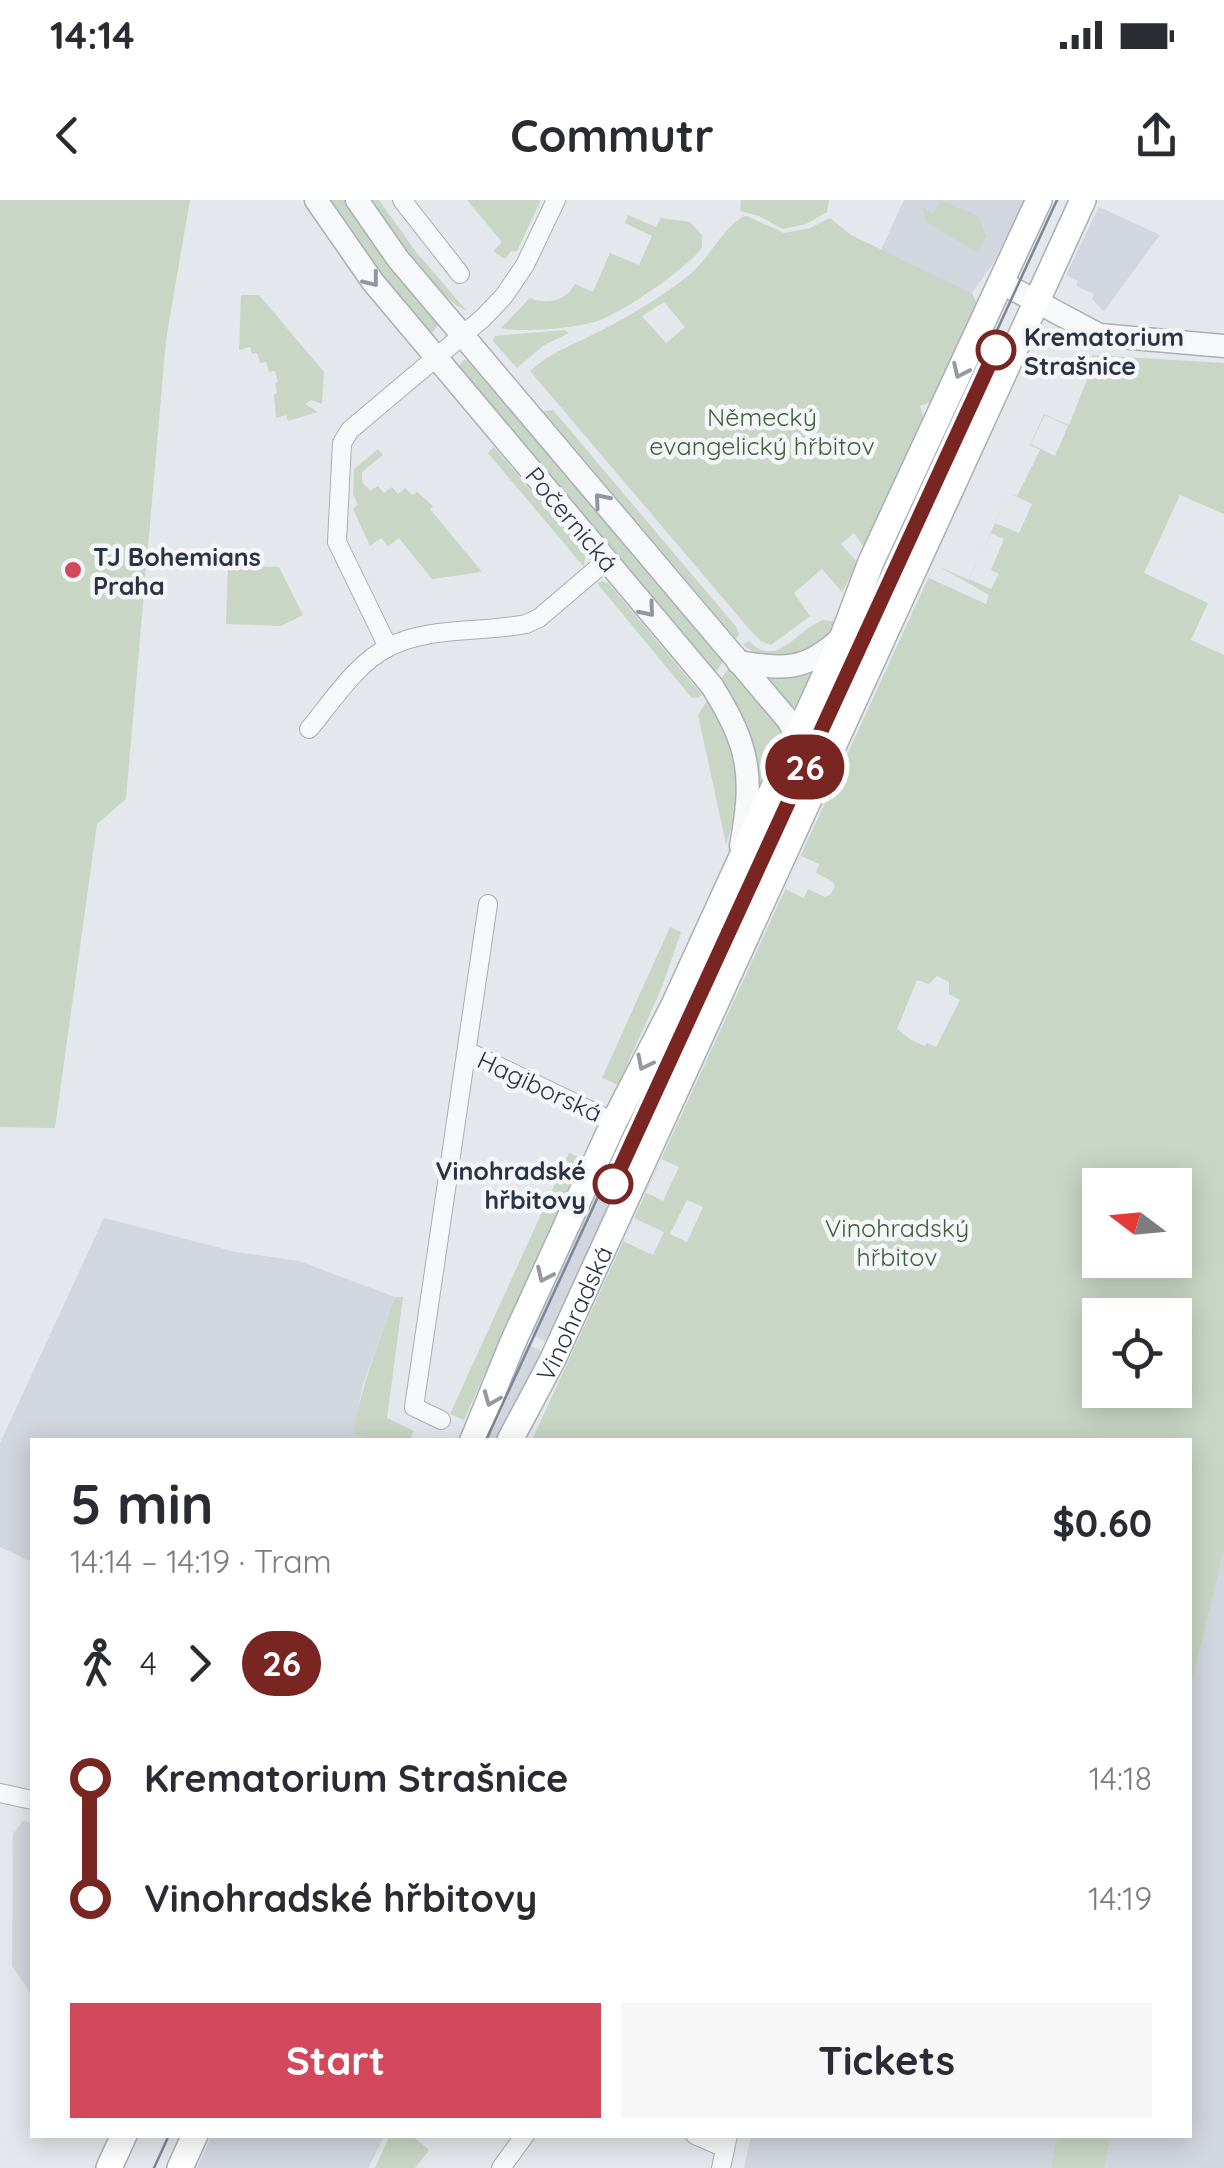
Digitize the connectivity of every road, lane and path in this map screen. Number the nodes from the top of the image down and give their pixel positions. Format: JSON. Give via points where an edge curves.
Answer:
{"nodes":[{"id":1,"x":316,"y":200,"type":"edge"},
{"id":2,"x":357,"y":200,"type":"edge"},
{"id":3,"x":402,"y":200,"type":"edge"},
{"id":4,"x":556,"y":200,"type":"edge"},
{"id":5,"x":1039,"y":200,"type":"edge"},
{"id":6,"x":1083,"y":200,"type":"edge"},
{"id":7,"x":460,"y":274,"type":"dead end"},
{"id":8,"x":1000,"y":282,"type":"junction"},
{"id":9,"x":1038,"y":303,"type":"junction"},
{"id":10,"x":462,"y":336,"type":"junction"},
{"id":11,"x":1224,"y":346,"type":"edge"},
{"id":12,"x":436,"y":357,"type":"junction"},
{"id":13,"x":606,"y":560,"type":"junction"},
{"id":14,"x":843,"y":636,"type":"junction"},
{"id":15,"x":388,"y":647,"type":"junction"},
{"id":16,"x":738,"y":662,"type":"junction"},
{"id":17,"x":309,"y":730,"type":"dead end"},
{"id":18,"x":798,"y":735,"type":"junction"},
{"id":19,"x":816,"y":783,"type":"junction"},
{"id":20,"x":737,"y":867,"type":"junction"},
{"id":21,"x":488,"y":904,"type":"dead end"},
{"id":22,"x":466,"y":1051,"type":"junction"},
{"id":23,"x":614,"y":1122,"type":"junction"},
{"id":24,"x":440,"y":1420,"type":"dead end"},
{"id":25,"x":474,"y":1438,"type":"edge"},
{"id":26,"x":511,"y":1438,"type":"edge"},
{"id":27,"x":0,"y":1793,"type":"edge"},
{"id":28,"x":30,"y":1800,"type":"edge"},
{"id":29,"x":123,"y":2138,"type":"edge"},
{"id":30,"x":194,"y":2138,"type":"edge"},
{"id":31,"x":523,"y":2138,"type":"edge"},
{"id":32,"x":727,"y":2142,"type":"edge"},
{"id":33,"x":109,"y":2168,"type":"edge"},
{"id":34,"x":180,"y":2168,"type":"edge"},
{"id":35,"x":501,"y":2168,"type":"edge"},
{"id":36,"x":722,"y":2168,"type":"edge"}],
"edges":[{"from":1,"to":12,"type":"street","name":"Počernická","one_way":true},
{"from":2,"to":10,"type":"street","name":"Počernická"},
{"from":3,"to":7,"type":"street"},
{"from":4,"to":10,"type":"street","via":[[517,278]]},
{"from":5,"to":8,"type":"main road","name":"Vinohradská"},
{"from":6,"to":9,"type":"main road","name":"Vinohradská"},
{"from":8,"to":9,"type":"street"},
{"from":8,"to":14,"type":"main road","name":"Vinohradská","one_way":true},
{"from":9,"to":11,"type":"street","via":[[1099,335]]},
{"from":9,"to":19,"type":"main road","name":"Vinohradská"},
{"from":10,"to":12,"type":"street"},
{"from":16,"to":10,"type":"street","name":"Počernická","one_way":true},
{"from":12,"to":13,"type":"street","name":"Počernická"},
{"from":12,"to":15,"type":"street","via":[[342,443],[337,542]]},
{"from":13,"to":15,"type":"street","via":[[526,624]]},
{"from":13,"to":20,"type":"street","name":"Počernická","one_way":true,"via":[[734,721],[749,798]]},
{"from":14,"to":16,"type":"street","via":[[793,667]]},
{"from":14,"to":18,"type":"main road","name":"Vinohradská"},
{"from":15,"to":17,"type":"street"},
{"from":16,"to":18,"type":"street","name":"Počernická"},
{"from":18,"to":19,"type":"street","name":"Počernická"},
{"from":18,"to":20,"type":"main road","name":"Vinohradská"},
{"from":19,"to":26,"type":"main road","name":"Vinohradská"},
{"from":20,"to":23,"type":"main road","name":"Vinohradská","one_way":true},
{"from":21,"to":22,"type":"street"},
{"from":22,"to":23,"type":"street","name":"Hagiborská"},
{"from":22,"to":24,"type":"street","via":[[414,1407]]},
{"from":23,"to":25,"type":"main road","name":"Vinohradská","one_way":true},
{"from":27,"to":28,"type":"street"},
{"from":29,"to":33,"type":"main road"},
{"from":30,"to":34,"type":"main road"},
{"from":31,"to":35,"type":"street"},
{"from":32,"to":36,"type":"street"}]}
